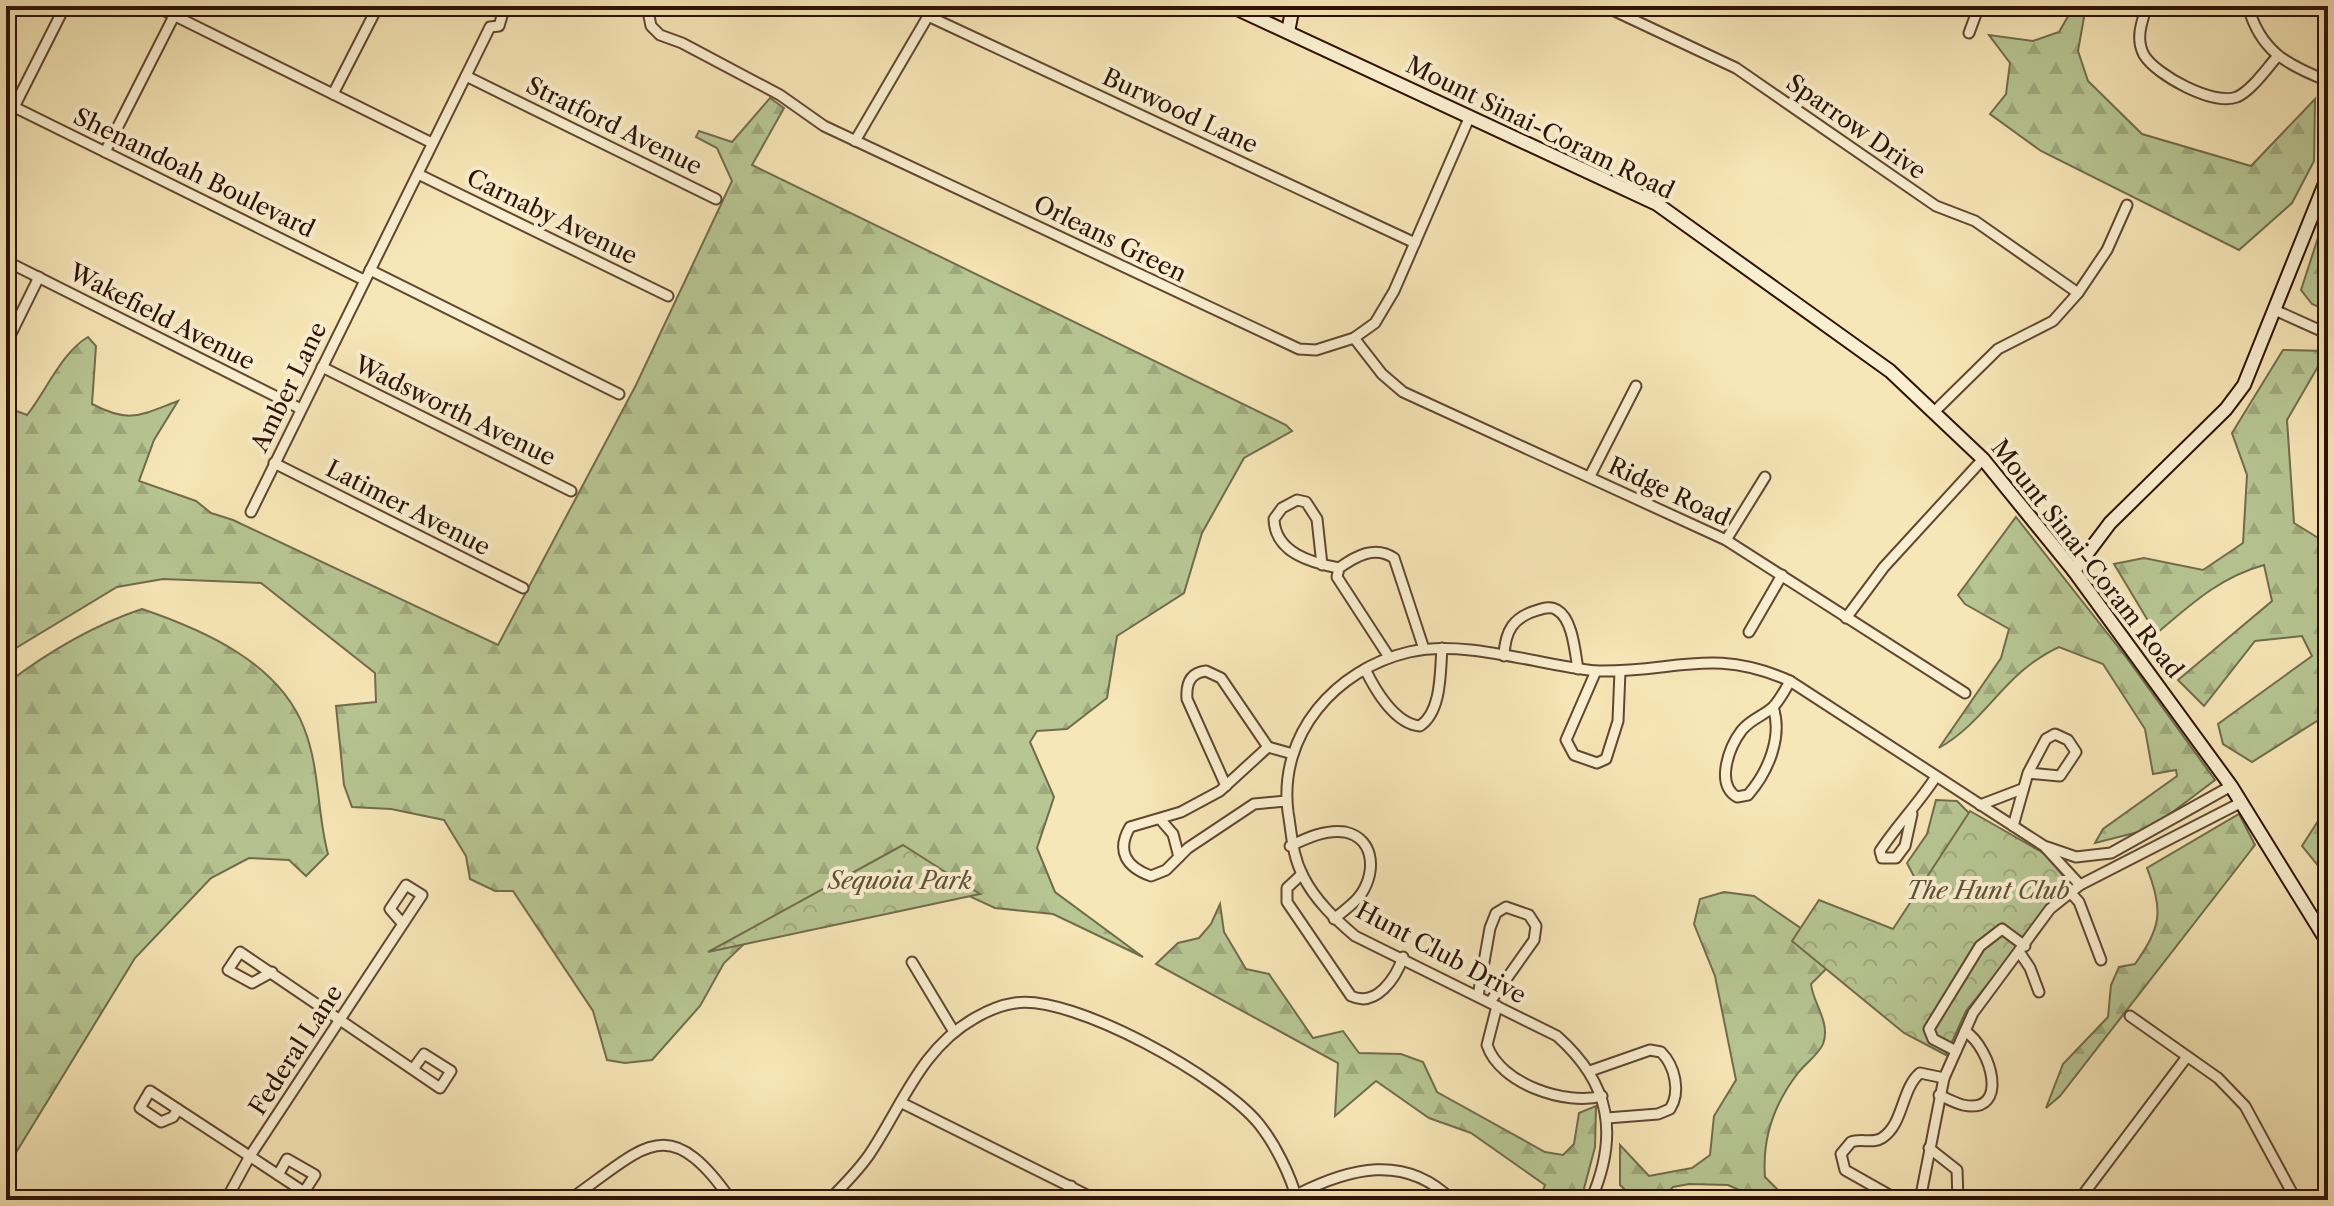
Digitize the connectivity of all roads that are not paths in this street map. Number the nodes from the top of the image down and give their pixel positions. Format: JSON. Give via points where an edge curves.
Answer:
{"nodes":[{"id":1,"x":65,"y":6,"type":"edge"},
{"id":2,"x":155,"y":6,"type":"edge"},
{"id":3,"x":378,"y":6,"type":"edge"},
{"id":4,"x":505,"y":6,"type":"edge"},
{"id":5,"x":647,"y":6,"type":"edge"},
{"id":6,"x":934,"y":6,"type":"edge"},
{"id":7,"x":1231,"y":6,"type":"edge"},
{"id":8,"x":1293,"y":6,"type":"edge"},
{"id":9,"x":1604,"y":6,"type":"edge"},
{"id":10,"x":1979,"y":6,"type":"edge"},
{"id":11,"x":2147,"y":6,"type":"edge"},
{"id":12,"x":2248,"y":6,"type":"edge"},
{"id":13,"x":1625,"y":10,"type":"edge"},
{"id":14,"x":171,"y":11,"type":"edge"},
{"id":15,"x":928,"y":16,"type":"junction"},
{"id":16,"x":1288,"y":32,"type":"junction"},
{"id":17,"x":1969,"y":33,"type":"dead end"},
{"id":18,"x":2277,"y":57,"type":"junction"},
{"id":19,"x":466,"y":76,"type":"junction"},
{"id":20,"x":2328,"y":81,"type":"edge"},
{"id":21,"x":333,"y":94,"type":"junction"},
{"id":22,"x":10,"y":105,"type":"edge"},
{"id":23,"x":1470,"y":116,"type":"junction"},
{"id":24,"x":6,"y":123,"type":"edge"},
{"id":25,"x":855,"y":141,"type":"junction"},
{"id":26,"x":432,"y":143,"type":"junction"},
{"id":27,"x":105,"y":152,"type":"junction"},
{"id":28,"x":418,"y":174,"type":"junction"},
{"id":29,"x":2328,"y":176,"type":"edge"},
{"id":30,"x":716,"y":199,"type":"dead end"},
{"id":31,"x":2127,"y":205,"type":"dead end"},
{"id":32,"x":1415,"y":243,"type":"junction"},
{"id":33,"x":6,"y":261,"type":"edge"},
{"id":34,"x":370,"y":270,"type":"junction"},
{"id":35,"x":39,"y":277,"type":"junction"},
{"id":36,"x":364,"y":280,"type":"junction"},
{"id":37,"x":2078,"y":293,"type":"junction"},
{"id":38,"x":668,"y":296,"type":"dead end"},
{"id":39,"x":2277,"y":311,"type":"junction"},
{"id":40,"x":2328,"y":334,"type":"edge"},
{"id":41,"x":1354,"y":338,"type":"junction"},
{"id":42,"x":6,"y":344,"type":"edge"},
{"id":43,"x":322,"y":367,"type":"junction"},
{"id":44,"x":1636,"y":386,"type":"dead end"},
{"id":45,"x":619,"y":394,"type":"dead end"},
{"id":46,"x":301,"y":409,"type":"junction"},
{"id":47,"x":1934,"y":412,"type":"junction"},
{"id":48,"x":1983,"y":459,"type":"junction"},
{"id":49,"x":274,"y":463,"type":"junction"},
{"id":50,"x":1590,"y":476,"type":"junction"},
{"id":51,"x":1765,"y":477,"type":"dead end"},
{"id":52,"x":571,"y":491,"type":"dead end"},
{"id":53,"x":251,"y":512,"type":"dead end"},
{"id":54,"x":1726,"y":540,"type":"junction"},
{"id":55,"x":1322,"y":565,"type":"junction"},
{"id":56,"x":1339,"y":568,"type":"junction"},
{"id":57,"x":2074,"y":571,"type":"junction"},
{"id":58,"x":1782,"y":575,"type":"junction"},
{"id":59,"x":523,"y":588,"type":"dead end"},
{"id":60,"x":1846,"y":618,"type":"junction"},
{"id":61,"x":1749,"y":632,"type":"dead end"},
{"id":62,"x":1442,"y":648,"type":"junction"},
{"id":63,"x":1424,"y":649,"type":"junction"},
{"id":64,"x":1504,"y":656,"type":"junction"},
{"id":65,"x":1389,"y":657,"type":"junction"},
{"id":66,"x":1365,"y":669,"type":"junction"},
{"id":67,"x":1578,"y":669,"type":"junction"},
{"id":68,"x":1596,"y":671,"type":"junction"},
{"id":69,"x":1620,"y":671,"type":"junction"},
{"id":70,"x":1790,"y":681,"type":"junction"},
{"id":71,"x":1965,"y":693,"type":"dead end"},
{"id":72,"x":1773,"y":707,"type":"junction"},
{"id":73,"x":1268,"y":747,"type":"junction"},
{"id":74,"x":1293,"y":754,"type":"junction"},
{"id":75,"x":2028,"y":773,"type":"junction"},
{"id":76,"x":1935,"y":778,"type":"junction"},
{"id":77,"x":1226,"y":786,"type":"junction"},
{"id":78,"x":2231,"y":786,"type":"junction"},
{"id":79,"x":2022,"y":789,"type":"junction"},
{"id":80,"x":1286,"y":801,"type":"junction"},
{"id":81,"x":2242,"y":802,"type":"junction"},
{"id":82,"x":1980,"y":805,"type":"junction"},
{"id":83,"x":1912,"y":814,"type":"junction"},
{"id":84,"x":1160,"y":819,"type":"junction"},
{"id":85,"x":2013,"y":826,"type":"junction"},
{"id":86,"x":1290,"y":846,"type":"junction"},
{"id":87,"x":2044,"y":846,"type":"junction"},
{"id":88,"x":1179,"y":857,"type":"junction"},
{"id":89,"x":2093,"y":858,"type":"junction"},
{"id":90,"x":1302,"y":874,"type":"junction"},
{"id":91,"x":2100,"y":877,"type":"junction"},
{"id":92,"x":2080,"y":885,"type":"junction"},
{"id":93,"x":2070,"y":892,"type":"junction"},
{"id":94,"x":1334,"y":919,"type":"junction"},
{"id":95,"x":402,"y":923,"type":"dead end"},
{"id":96,"x":2328,"y":943,"type":"edge"},
{"id":97,"x":2022,"y":949,"type":"junction"},
{"id":98,"x":1403,"y":957,"type":"junction"},
{"id":99,"x":2101,"y":960,"type":"dead end"},
{"id":100,"x":912,"y":962,"type":"dead end"},
{"id":101,"x":272,"y":972,"type":"dead end"},
{"id":102,"x":2039,"y":992,"type":"dead end"},
{"id":103,"x":1478,"y":996,"type":"junction"},
{"id":104,"x":1494,"y":1004,"type":"junction"},
{"id":105,"x":2130,"y":1016,"type":"dead end"},
{"id":106,"x":340,"y":1019,"type":"junction"},
{"id":107,"x":1965,"y":1031,"type":"junction"},
{"id":108,"x":954,"y":1032,"type":"junction"},
{"id":109,"x":1956,"y":1051,"type":"junction"},
{"id":110,"x":2186,"y":1058,"type":"junction"},
{"id":111,"x":413,"y":1069,"type":"dead end"},
{"id":112,"x":1590,"y":1071,"type":"junction"},
{"id":113,"x":1944,"y":1078,"type":"junction"},
{"id":114,"x":1939,"y":1095,"type":"junction"},
{"id":115,"x":1602,"y":1096,"type":"junction"},
{"id":116,"x":902,"y":1103,"type":"junction"},
{"id":117,"x":178,"y":1109,"type":"dead end"},
{"id":118,"x":1607,"y":1118,"type":"junction"},
{"id":119,"x":1929,"y":1148,"type":"junction"},
{"id":120,"x":250,"y":1156,"type":"junction"},
{"id":121,"x":278,"y":1175,"type":"dead end"},
{"id":122,"x":1071,"y":1186,"type":"junction"},
{"id":123,"x":2294,"y":1197,"type":"edge"},
{"id":124,"x":1296,"y":1198,"type":"edge"},
{"id":125,"x":226,"y":1200,"type":"edge"},
{"id":126,"x":569,"y":1200,"type":"edge"},
{"id":127,"x":731,"y":1200,"type":"edge"},
{"id":128,"x":829,"y":1200,"type":"edge"},
{"id":129,"x":1063,"y":1200,"type":"edge"},
{"id":130,"x":1097,"y":1200,"type":"edge"},
{"id":131,"x":1452,"y":1200,"type":"edge"},
{"id":132,"x":1591,"y":1200,"type":"edge"},
{"id":133,"x":1898,"y":1200,"type":"edge"},
{"id":134,"x":1920,"y":1200,"type":"edge"},
{"id":135,"x":1958,"y":1200,"type":"edge"},
{"id":136,"x":2079,"y":1200,"type":"edge"},
{"id":137,"x":2282,"y":1200,"type":"edge"}],
"edges":[{"from":1,"to":22,"type":"street"},
{"from":2,"to":14,"type":"street"},
{"from":3,"to":21,"type":"street"},
{"from":4,"to":19,"type":"street","via":[[499,26],[490,27]]},
{"from":5,"to":25,"type":"street","name":"Orleans Green","via":[[651,26],[660,35],[780,95]]},
{"from":6,"to":15,"type":"street"},
{"from":7,"to":16,"type":"main road","name":"Mount Sinai-Coram Road"},
{"from":8,"to":16,"type":"main road"},
{"from":9,"to":13,"type":"street","name":"Sparrow Drive"},
{"from":10,"to":17,"type":"street"},
{"from":11,"to":18,"type":"street","via":[[2140,35],[2143,52],[2201,95],[2240,95]]},
{"from":12,"to":18,"type":"street","via":[[2267,49]]},
{"from":13,"to":37,"type":"street","name":"Sparrow Drive","via":[[1736,68],[1936,206],[1975,221]]},
{"from":14,"to":21,"type":"street"},
{"from":14,"to":27,"type":"street"},
{"from":15,"to":25,"type":"street"},
{"from":15,"to":32,"type":"street","name":"Burwood Lane"},
{"from":16,"to":23,"type":"main road","name":"Mount Sinai-Coram Road"},
{"from":18,"to":20,"type":"street"},
{"from":19,"to":26,"type":"street"},
{"from":19,"to":30,"type":"street","name":"Stratford Avenue"},
{"from":21,"to":26,"type":"street"},
{"from":22,"to":24,"type":"street"},
{"from":22,"to":27,"type":"street","name":"Shenandoah Boulevard"},
{"from":23,"to":32,"type":"street","name":"Orleans Green"},
{"from":23,"to":47,"type":"main road","name":"Mount Sinai-Coram Road","via":[[1657,204],[1824,320]]},
{"from":25,"to":41,"type":"street","name":"Orleans Green","via":[[1276,341],[1316,350]]},
{"from":26,"to":28,"type":"street"},
{"from":27,"to":36,"type":"street","name":"Shenandoah Boulevard"},
{"from":28,"to":34,"type":"street"},
{"from":28,"to":38,"type":"street","name":"Carnaby Avenue"},
{"from":29,"to":39,"type":"main road"},
{"from":31,"to":37,"type":"street","via":[[2107,250]]},
{"from":32,"to":41,"type":"street","name":"Orleans Green","via":[[1384,309]]},
{"from":33,"to":35,"type":"street","name":"Wakefield Avenue"},
{"from":34,"to":36,"type":"street","name":"Amber Lane"},
{"from":34,"to":45,"type":"street"},
{"from":35,"to":42,"type":"street"},
{"from":35,"to":46,"type":"street","name":"Wakefield Avenue"},
{"from":36,"to":43,"type":"street","name":"Amber Lane"},
{"from":37,"to":47,"type":"street","via":[[2053,321],[1998,349]]},
{"from":39,"to":40,"type":"street"},
{"from":39,"to":57,"type":"main road","via":[[2244,385],[2226,409],[2110,523]]},
{"from":41,"to":50,"type":"street","name":"Ridge Road","via":[[1403,392]]},
{"from":43,"to":46,"type":"street","name":"Amber Lane"},
{"from":43,"to":52,"type":"street","name":"Wadsworth Avenue"},
{"from":44,"to":50,"type":"street"},
{"from":46,"to":49,"type":"street","name":"Amber Lane"},
{"from":47,"to":48,"type":"main road","name":"Mount Sinai-Coram Road"},
{"from":48,"to":57,"type":"main road","name":"Mount Sinai-Coram Road"},
{"from":48,"to":60,"type":"street","via":[[1884,567]]},
{"from":49,"to":53,"type":"street","name":"Amber Lane"},
{"from":49,"to":59,"type":"street","name":"Latimer Avenue"},
{"from":50,"to":54,"type":"street","name":"Ridge Road"},
{"from":51,"to":54,"type":"street"},
{"from":54,"to":58,"type":"street","name":"Ridge Road"},
{"from":55,"to":55,"type":"street","via":[[1317,519],[1306,502],[1297,500],[1282,508],[1274,525],[1287,547]]},
{"from":55,"to":56,"type":"street"},
{"from":56,"to":63,"type":"street","via":[[1367,553],[1394,558]]},
{"from":56,"to":65,"type":"street","via":[[1342,587]]},
{"from":57,"to":78,"type":"main road","name":"Mount Sinai-Coram Road"},
{"from":58,"to":60,"type":"street","name":"Ridge Road"},
{"from":58,"to":61,"type":"street"},
{"from":60,"to":71,"type":"street","name":"Ridge Road"},
{"from":62,"to":63,"type":"street","name":"Hunt Club Drive"},
{"from":62,"to":64,"type":"street","name":"Hunt Club Drive"},
{"from":62,"to":66,"type":"street","via":[[1435,705],[1420,726],[1400,717]]},
{"from":63,"to":65,"type":"street","name":"Hunt Club Drive"},
{"from":64,"to":67,"type":"street","name":"Hunt Club Drive"},
{"from":64,"to":67,"type":"street","via":[[1512,624],[1525,614],[1549,608],[1561,613],[1568,627]]},
{"from":65,"to":66,"type":"street","name":"Hunt Club Drive"},
{"from":66,"to":74,"type":"street","name":"Hunt Club Drive","via":[[1327,695],[1310,716]]},
{"from":67,"to":68,"type":"street","name":"Hunt Club Drive"},
{"from":68,"to":69,"type":"street","name":"Hunt Club Drive"},
{"from":68,"to":69,"type":"street","via":[[1566,740],[1574,755],[1597,763],[1606,759],[1616,729]]},
{"from":69,"to":70,"type":"street","name":"Hunt Club Drive","via":[[1710,660],[1758,666]]},
{"from":70,"to":72,"type":"street"},
{"from":70,"to":76,"type":"street","name":"Hunt Club Drive"},
{"from":72,"to":72,"type":"street","via":[[1737,739],[1725,781],[1737,797],[1748,795],[1768,763],[1777,719]]},
{"from":73,"to":74,"type":"street"},
{"from":73,"to":77,"type":"street"},
{"from":73,"to":77,"type":"street","via":[[1221,678],[1206,671],[1192,676],[1187,699]]},
{"from":74,"to":80,"type":"street","name":"Hunt Club Drive"},
{"from":75,"to":75,"type":"street","via":[[2046,739],[2055,734],[2074,746],[2076,752],[2060,776]]},
{"from":75,"to":79,"type":"street"},
{"from":76,"to":82,"type":"street","name":"Hunt Club Drive"},
{"from":76,"to":83,"type":"street"},
{"from":77,"to":84,"type":"street"},
{"from":78,"to":81,"type":"main road","name":"Mount Sinai-Coram Road"},
{"from":78,"to":89,"type":"street","via":[[2141,838]]},
{"from":79,"to":82,"type":"street"},
{"from":79,"to":85,"type":"street"},
{"from":80,"to":86,"type":"street","name":"Hunt Club Drive"},
{"from":80,"to":88,"type":"street","via":[[1254,804]]},
{"from":81,"to":91,"type":"street"},
{"from":81,"to":96,"type":"main road","name":"Mount Sinai-Coram Road"},
{"from":82,"to":85,"type":"street","name":"Hunt Club Drive"},
{"from":83,"to":83,"type":"street","via":[[1887,840],[1882,858],[1892,860],[1900,853]]},
{"from":84,"to":88,"type":"street","via":[[1173,834]]},
{"from":84,"to":88,"type":"street","via":[[1130,827],[1122,846],[1124,857],[1133,869],[1151,876]]},
{"from":85,"to":87,"type":"street","name":"Hunt Club Drive"},
{"from":86,"to":90,"type":"street","name":"Hunt Club Drive"},
{"from":86,"to":94,"type":"street","via":[[1336,832],[1355,835],[1366,844],[1371,866],[1365,888]]},
{"from":87,"to":89,"type":"street","name":"Hunt Club Drive"},
{"from":87,"to":92,"type":"street","name":"Hunt Club Drive"},
{"from":89,"to":91,"type":"street"},
{"from":90,"to":94,"type":"street","name":"Hunt Club Drive"},
{"from":90,"to":98,"type":"street","via":[[1287,888],[1287,902],[1351,996],[1377,994],[1398,974]]},
{"from":91,"to":92,"type":"street"},
{"from":92,"to":93,"type":"street"},
{"from":93,"to":97,"type":"street","via":[[2050,909]]},
{"from":93,"to":99,"type":"street","via":[[2079,902]]},
{"from":94,"to":98,"type":"street","name":"Hunt Club Drive","via":[[1355,936]]},
{"from":95,"to":106,"type":"street","name":"Federal Lane"},
{"from":97,"to":102,"type":"street"},
{"from":97,"to":107,"type":"street"},
{"from":97,"to":109,"type":"street","via":[[2002,929],[1980,946],[1929,1029],[1933,1039]]},
{"from":98,"to":103,"type":"street","name":"Hunt Club Drive"},
{"from":100,"to":108,"type":"street"},
{"from":101,"to":106,"type":"street"},
{"from":103,"to":104,"type":"street","name":"Hunt Club Drive"},
{"from":103,"to":104,"type":"street","via":[[1493,918],[1506,907],[1524,912],[1536,926],[1534,940]]},
{"from":104,"to":112,"type":"street","name":"Hunt Club Drive","via":[[1557,1036]]},
{"from":104,"to":115,"type":"street","via":[[1487,1045],[1503,1069],[1567,1098]]},
{"from":105,"to":110,"type":"street"},
{"from":106,"to":111,"type":"street"},
{"from":106,"to":120,"type":"street","name":"Federal Lane"},
{"from":107,"to":109,"type":"street"},
{"from":107,"to":114,"type":"street","via":[[1990,1062],[1993,1083],[1983,1100],[1965,1105]]},
{"from":108,"to":116,"type":"street","via":[[928,1057]]},
{"from":108,"to":124,"type":"street","via":[[1016,1002],[1101,1021],[1204,1075],[1236,1101],[1260,1125]]},
{"from":109,"to":113,"type":"street"},
{"from":110,"to":123,"type":"street","via":[[2218,1078],[2245,1106]]},
{"from":110,"to":136,"type":"street"},
{"from":112,"to":115,"type":"street","name":"Hunt Club Drive"},
{"from":112,"to":118,"type":"street","via":[[1650,1050],[1661,1052],[1669,1063],[1676,1096],[1670,1109]]},
{"from":113,"to":114,"type":"street"},
{"from":113,"to":133,"type":"street","via":[[1916,1076],[1888,1133],[1876,1141],[1851,1142],[1841,1154],[1845,1170]]},
{"from":114,"to":119,"type":"street"},
{"from":115,"to":118,"type":"street","name":"Hunt Club Drive"},
{"from":116,"to":122,"type":"street"},
{"from":116,"to":128,"type":"street","via":[[868,1157]]},
{"from":117,"to":120,"type":"street"},
{"from":118,"to":132,"type":"street","name":"Hunt Club Drive","via":[[1605,1166]]},
{"from":119,"to":134,"type":"street"},
{"from":119,"to":135,"type":"street","via":[[1957,1170]]},
{"from":120,"to":121,"type":"street"},
{"from":120,"to":125,"type":"street","name":"Federal Lane"},
{"from":122,"to":129,"type":"street"},
{"from":122,"to":130,"type":"street"},
{"from":123,"to":137,"type":"street"},
{"from":124,"to":131,"type":"street","via":[[1348,1173],[1383,1167],[1423,1178]]},
{"from":126,"to":127,"type":"street","via":[[639,1152],[663,1145],[683,1148],[701,1160]]}]}
